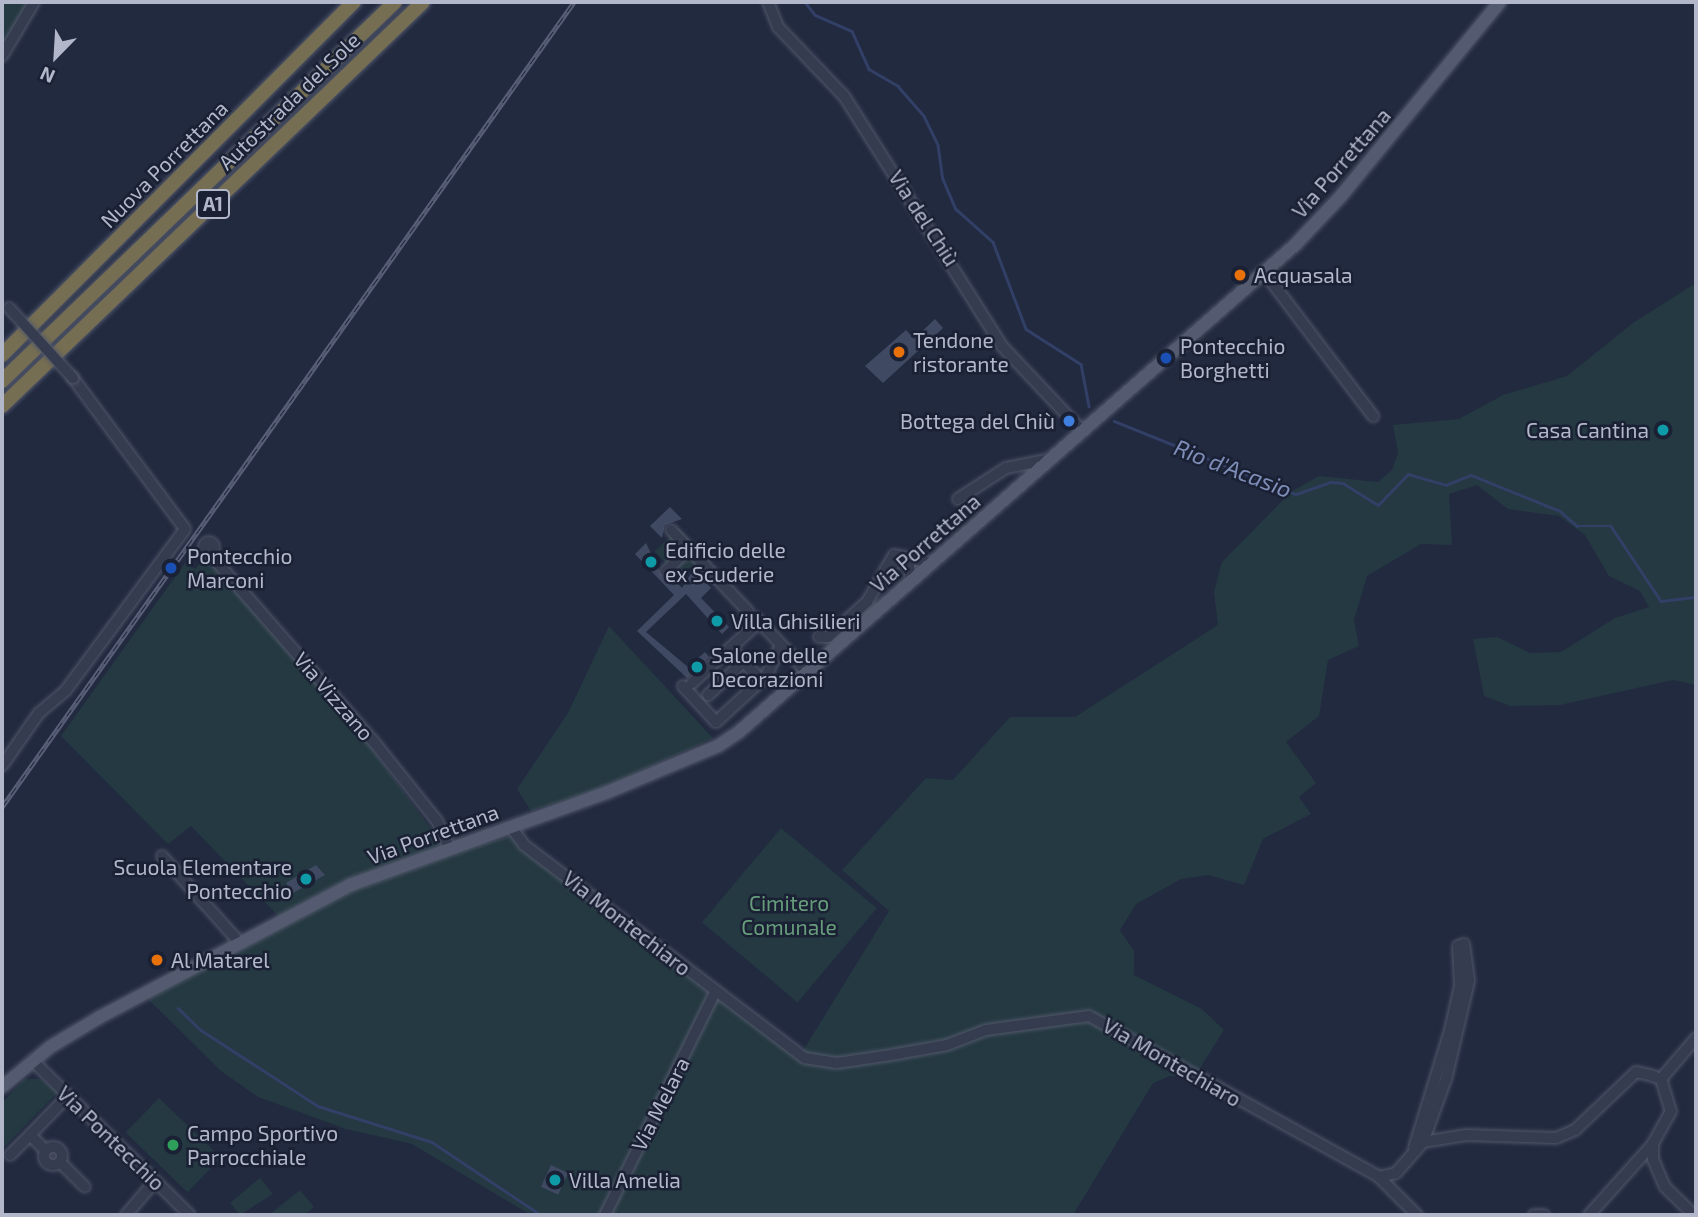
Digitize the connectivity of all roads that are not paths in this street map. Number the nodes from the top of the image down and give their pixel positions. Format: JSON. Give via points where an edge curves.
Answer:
{"nodes":[{"id":1,"x":34,"y":2,"type":"edge"},
{"id":2,"x":355,"y":2,"type":"edge"},
{"id":3,"x":395,"y":2,"type":"edge"},
{"id":4,"x":423,"y":2,"type":"edge"},
{"id":5,"x":768,"y":2,"type":"edge"},
{"id":6,"x":1500,"y":2,"type":"edge"},
{"id":7,"x":2,"y":55,"type":"edge"},
{"id":8,"x":1264,"y":272,"type":"junction"},
{"id":9,"x":6,"y":305,"type":"edge"},
{"id":10,"x":2,"y":355,"type":"edge"},
{"id":11,"x":2,"y":381,"type":"edge"},
{"id":12,"x":2,"y":406,"type":"edge"},
{"id":13,"x":1373,"y":416,"type":"dead end"},
{"id":14,"x":1083,"y":432,"type":"junction"},
{"id":15,"x":1052,"y":458,"type":"junction"},
{"id":16,"x":958,"y":499,"type":"dead end"},
{"id":17,"x":671,"y":530,"type":"dead end"},
{"id":18,"x":689,"y":549,"type":"junction"},
{"id":19,"x":212,"y":554,"type":"dead end"},
{"id":20,"x":931,"y":563,"type":"junction"},
{"id":21,"x":666,"y":570,"type":"dead end"},
{"id":22,"x":881,"y":573,"type":"junction"},
{"id":23,"x":914,"y":573,"type":"junction"},
{"id":24,"x":754,"y":617,"type":"junction"},
{"id":25,"x":819,"y":637,"type":"dead end"},
{"id":26,"x":780,"y":645,"type":"junction"},
{"id":27,"x":730,"y":648,"type":"junction"},
{"id":28,"x":743,"y":662,"type":"junction"},
{"id":29,"x":808,"y":673,"type":"junction"},
{"id":30,"x":761,"y":680,"type":"junction"},
{"id":31,"x":708,"y":695,"type":"dead end"},
{"id":32,"x":2,"y":766,"type":"edge"},
{"id":33,"x":511,"y":827,"type":"junction"},
{"id":34,"x":449,"y":847,"type":"junction"},
{"id":35,"x":162,"y":856,"type":"dead end"},
{"id":36,"x":239,"y":942,"type":"junction"},
{"id":37,"x":716,"y":992,"type":"junction"},
{"id":38,"x":1696,"y":1038,"type":"edge"},
{"id":39,"x":32,"y":1060,"type":"junction"},
{"id":40,"x":1661,"y":1079,"type":"junction"},
{"id":41,"x":2,"y":1087,"type":"edge"},
{"id":42,"x":68,"y":1096,"type":"junction"},
{"id":43,"x":30,"y":1135,"type":"junction"},
{"id":44,"x":1653,"y":1143,"type":"junction"},
{"id":45,"x":1419,"y":1145,"type":"junction"},
{"id":46,"x":10,"y":1155,"type":"dead end"},
{"id":47,"x":1379,"y":1177,"type":"junction"},
{"id":48,"x":155,"y":1181,"type":"junction"},
{"id":49,"x":85,"y":1187,"type":"dead end"},
{"id":50,"x":126,"y":1215,"type":"edge"},
{"id":51,"x":190,"y":1215,"type":"edge"},
{"id":52,"x":604,"y":1215,"type":"edge"},
{"id":53,"x":1417,"y":1215,"type":"edge"},
{"id":54,"x":1534,"y":1215,"type":"edge"},
{"id":55,"x":1544,"y":1215,"type":"edge"},
{"id":56,"x":1589,"y":1215,"type":"edge"},
{"id":57,"x":1694,"y":1215,"type":"edge"}],
"edges":[{"from":1,"to":7,"type":"street"},
{"from":2,"to":10,"type":"highway","name":"Nuova Porrettana"},
{"from":3,"to":11,"type":"highway","name":"Autostrada del Sole","number":"A1"},
{"from":4,"to":12,"type":"highway","name":"Autostrada del Sole","number":"A1"},
{"from":5,"to":14,"type":"street","name":"Via del Chiù","via":[[778,27],[844,96],[1002,346]]},
{"from":6,"to":8,"type":"main road","name":"Via Porrettana","via":[[1342,196]]},
{"from":8,"to":13,"type":"street"},
{"from":8,"to":14,"type":"main road","name":"Via Porrettana"},
{"from":9,"to":32,"type":"street","bridge":true,"via":[[73,378],[181,518],[181,538]]},
{"from":14,"to":15,"type":"main road","name":"Via Porrettana"},
{"from":15,"to":16,"type":"street","via":[[1006,468]]},
{"from":15,"to":20,"type":"main road","name":"Via Porrettana"},
{"from":17,"to":18,"type":"street"},
{"from":18,"to":21,"type":"street"},
{"from":18,"to":24,"type":"street"},
{"from":19,"to":34,"type":"street","name":"Via Vizzano","via":[[374,742],[437,821]]},
{"from":20,"to":22,"type":"street","via":[[900,552]]},
{"from":20,"to":23,"type":"main road","name":"Via Porrettana"},
{"from":22,"to":23,"type":"street","via":[[900,561]]},
{"from":22,"to":25,"type":"street","via":[[867,601],[828,637]]},
{"from":23,"to":29,"type":"main road","name":"Via Porrettana"},
{"from":24,"to":26,"type":"street"},
{"from":24,"to":27,"type":"street"},
{"from":26,"to":29,"type":"street"},
{"from":26,"to":30,"type":"street"},
{"from":27,"to":28,"type":"street"},
{"from":27,"to":30,"type":"street","via":[[687,686],[716,722]]},
{"from":28,"to":30,"type":"street"},
{"from":28,"to":31,"type":"street"},
{"from":29,"to":33,"type":"main road","name":"Via Porrettana","via":[[718,746]]},
{"from":33,"to":34,"type":"main road","name":"Via Porrettana"},
{"from":33,"to":37,"type":"street","name":"Via Montechiaro","via":[[524,845]]},
{"from":34,"to":36,"type":"main road","name":"Via Porrettana","via":[[350,885]]},
{"from":35,"to":36,"type":"street"},
{"from":36,"to":39,"type":"main road","name":"Via Porrettana","via":[[100,1017]]},
{"from":37,"to":47,"type":"street","name":"Via Montechiaro","via":[[795,1052],[829,1062],[947,1045],[986,1030],[1089,1016]]},
{"from":37,"to":52,"type":"street","name":"Via Melara"},
{"from":38,"to":40,"type":"street"},
{"from":39,"to":41,"type":"main road","name":"Via Porrettana"},
{"from":39,"to":42,"type":"street","name":"Via Pontecchio"},
{"from":40,"to":44,"type":"street","via":[[1671,1111]]},
{"from":40,"to":45,"type":"street","via":[[1636,1072],[1576,1130],[1556,1138],[1466,1135]]},
{"from":42,"to":43,"type":"street"},
{"from":42,"to":48,"type":"street","name":"Via Pontecchio"},
{"from":43,"to":46,"type":"street"},
{"from":43,"to":49,"type":"street","via":[[45,1150],[60,1150],[60,1162]]},
{"from":44,"to":56,"type":"street"},
{"from":44,"to":57,"type":"street","via":[[1653,1160],[1665,1187]]},
{"from":45,"to":45,"type":"street","via":[[1446,1079],[1469,981],[1464,944],[1458,946],[1460,986]]},
{"from":45,"to":47,"type":"street","via":[[1396,1173]]},
{"from":47,"to":53,"type":"street","name":"Via Montechiaro"},
{"from":48,"to":50,"type":"street"},
{"from":48,"to":51,"type":"street","name":"Via Pontecchio"},
{"from":54,"to":55,"type":"street"}]}
